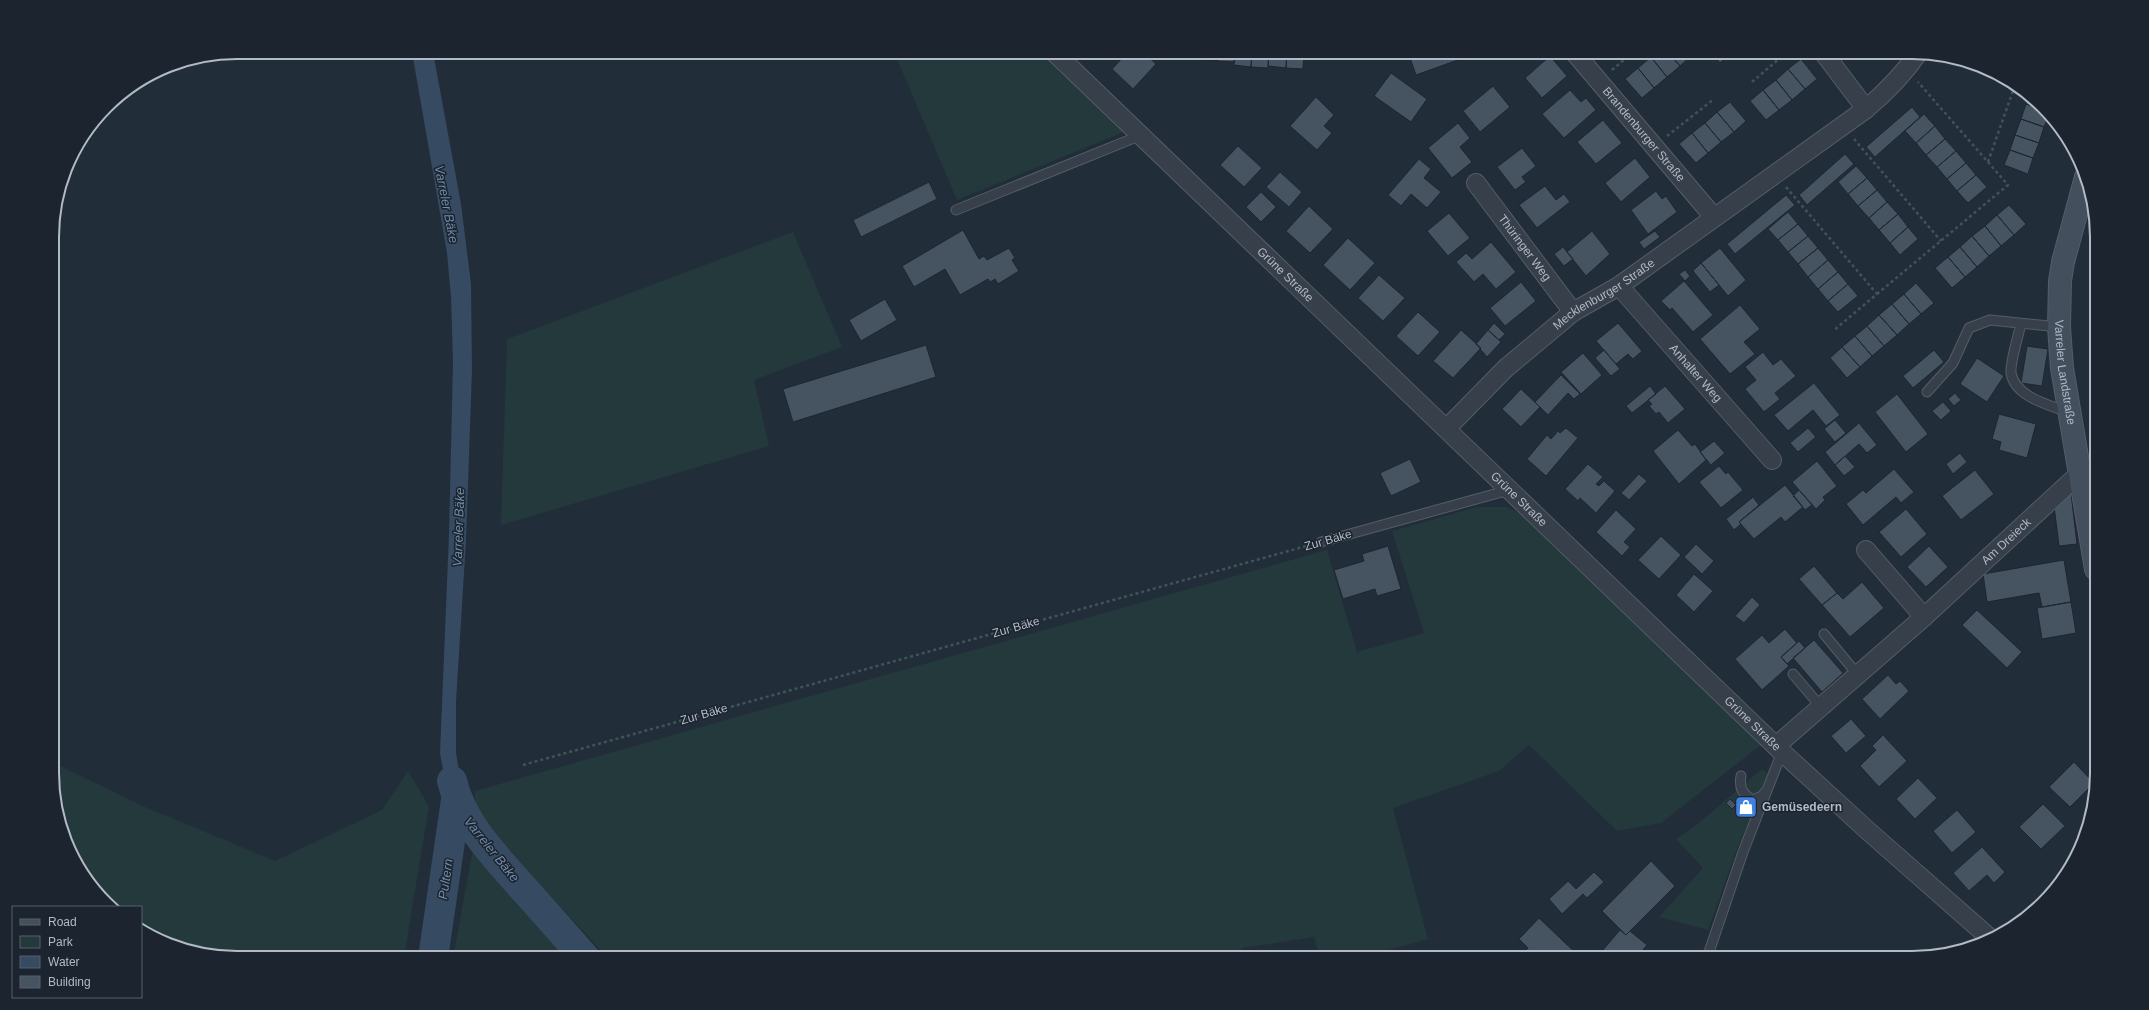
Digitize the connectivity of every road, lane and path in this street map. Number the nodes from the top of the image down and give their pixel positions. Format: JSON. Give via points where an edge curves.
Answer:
{"nodes":[{"id":1,"x":1061,"y":59,"type":"edge"},
{"id":2,"x":1580,"y":59,"type":"edge"},
{"id":3,"x":1625,"y":59,"type":"edge"},
{"id":4,"x":1779,"y":59,"type":"edge"},
{"id":5,"x":1828,"y":59,"type":"edge"},
{"id":6,"x":1914,"y":59,"type":"edge"},
{"id":7,"x":1907,"y":70,"type":"junction"},
{"id":8,"x":1600,"y":82,"type":"junction"},
{"id":9,"x":1752,"y":82,"type":"dead end"},
{"id":10,"x":2013,"y":91,"type":"edge"},
{"id":11,"x":1714,"y":99,"type":"dead end"},
{"id":12,"x":1866,"y":109,"type":"junction"},
{"id":13,"x":1842,"y":125,"type":"junction"},
{"id":14,"x":1139,"y":136,"type":"junction"},
{"id":15,"x":1654,"y":147,"type":"junction"},
{"id":16,"x":1988,"y":162,"type":"junction"},
{"id":17,"x":1773,"y":174,"type":"junction"},
{"id":18,"x":1476,"y":183,"type":"dead end"},
{"id":19,"x":2083,"y":188,"type":"edge"},
{"id":20,"x":956,"y":210,"type":"dead end"},
{"id":21,"x":1713,"y":216,"type":"junction"},
{"id":22,"x":1941,"y":241,"type":"junction"},
{"id":23,"x":1619,"y":286,"type":"junction"},
{"id":24,"x":1877,"y":294,"type":"junction"},
{"id":25,"x":1573,"y":312,"type":"junction"},
{"id":26,"x":2021,"y":324,"type":"junction"},
{"id":27,"x":2059,"y":327,"type":"junction"},
{"id":28,"x":1832,"y":331,"type":"dead end"},
{"id":29,"x":1927,"y":392,"type":"dead end"},
{"id":30,"x":2069,"y":412,"type":"junction"},
{"id":31,"x":1446,"y":428,"type":"junction"},
{"id":32,"x":1772,"y":460,"type":"dead end"},
{"id":33,"x":2086,"y":472,"type":"junction"},
{"id":34,"x":1509,"y":490,"type":"junction"},
{"id":35,"x":2090,"y":511,"type":"edge"},
{"id":36,"x":1321,"y":542,"type":"joint"},
{"id":37,"x":1866,"y":550,"type":"dead end"},
{"id":38,"x":1924,"y":617,"type":"junction"},
{"id":39,"x":1824,"y":634,"type":"dead end"},
{"id":40,"x":1793,"y":674,"type":"dead end"},
{"id":41,"x":1858,"y":675,"type":"junction"},
{"id":42,"x":1821,"y":707,"type":"junction"},
{"id":43,"x":1779,"y":749,"type":"junction"},
{"id":44,"x":523,"y":764,"type":"dead end"},
{"id":45,"x":1742,"y":776,"type":"dead end"},
{"id":46,"x":1767,"y":789,"type":"junction"},
{"id":47,"x":1986,"y":935,"type":"edge"},
{"id":48,"x":1710,"y":951,"type":"edge"}],
"edges":[{"from":1,"to":14,"type":"street","name":"Grüne Straße"},
{"from":2,"to":8,"type":"street","name":"Brandenburger Straße"},
{"from":3,"to":8,"type":"path"},
{"from":4,"to":9,"type":"path"},
{"from":5,"to":12,"type":"street"},
{"from":6,"to":7,"type":"street","name":"Mecklenburger Straße"},
{"from":7,"to":12,"type":"street","name":"Mecklenburger Straße"},
{"from":7,"to":16,"type":"path"},
{"from":8,"to":15,"type":"street","name":"Brandenburger Straße"},
{"from":10,"to":16,"type":"path"},
{"from":11,"to":15,"type":"path"},
{"from":12,"to":13,"type":"street","name":"Mecklenburger Straße"},
{"from":13,"to":17,"type":"street","name":"Mecklenburger Straße"},
{"from":13,"to":22,"type":"path"},
{"from":14,"to":20,"type":"lane"},
{"from":14,"to":31,"type":"street","name":"Grüne Straße"},
{"from":15,"to":21,"type":"street","name":"Brandenburger Straße"},
{"from":16,"to":22,"type":"path","via":[[2008,185]]},
{"from":17,"to":21,"type":"street","name":"Mecklenburger Straße"},
{"from":17,"to":24,"type":"path"},
{"from":18,"to":25,"type":"street","name":"Thüringer Weg"},
{"from":19,"to":27,"type":"main road","name":"Varreler Landstraße","via":[[2063,262]]},
{"from":21,"to":23,"type":"street","name":"Mecklenburger Straße"},
{"from":22,"to":24,"type":"path"},
{"from":23,"to":25,"type":"street","name":"Mecklenburger Straße"},
{"from":23,"to":32,"type":"street","name":"Anhalter Weg"},
{"from":24,"to":28,"type":"path"},
{"from":25,"to":31,"type":"street","name":"Mecklenburger Straße","via":[[1506,368]]},
{"from":26,"to":27,"type":"lane"},
{"from":26,"to":29,"type":"lane","via":[[1990,320],[1969,328],[1953,363]]},
{"from":26,"to":30,"type":"lane","via":[[2011,372],[2015,385],[2032,398]]},
{"from":27,"to":30,"type":"main road","name":"Varreler Landstraße"},
{"from":30,"to":33,"type":"main road","name":"Varreler Landstraße"},
{"from":31,"to":34,"type":"street","name":"Grüne Straße"},
{"from":33,"to":35,"type":"main road","name":"Varreler Landstraße"},
{"from":33,"to":38,"type":"street","name":"Am Dreieck"},
{"from":34,"to":36,"type":"lane","name":"Zur Bäke"},
{"from":34,"to":43,"type":"street","name":"Grüne Straße"},
{"from":36,"to":44,"type":"path","name":"Zur Bäke"},
{"from":37,"to":38,"type":"street"},
{"from":38,"to":41,"type":"street","name":"Am Dreieck"},
{"from":39,"to":41,"type":"lane"},
{"from":40,"to":42,"type":"lane"},
{"from":41,"to":42,"type":"street","name":"Am Dreieck"},
{"from":42,"to":43,"type":"street","name":"Am Dreieck"},
{"from":43,"to":46,"type":"lane"},
{"from":43,"to":47,"type":"street","name":"Grüne Straße"},
{"from":45,"to":46,"type":"lane","via":[[1742,794],[1752,800],[1762,796]]},
{"from":46,"to":48,"type":"lane"}]}
